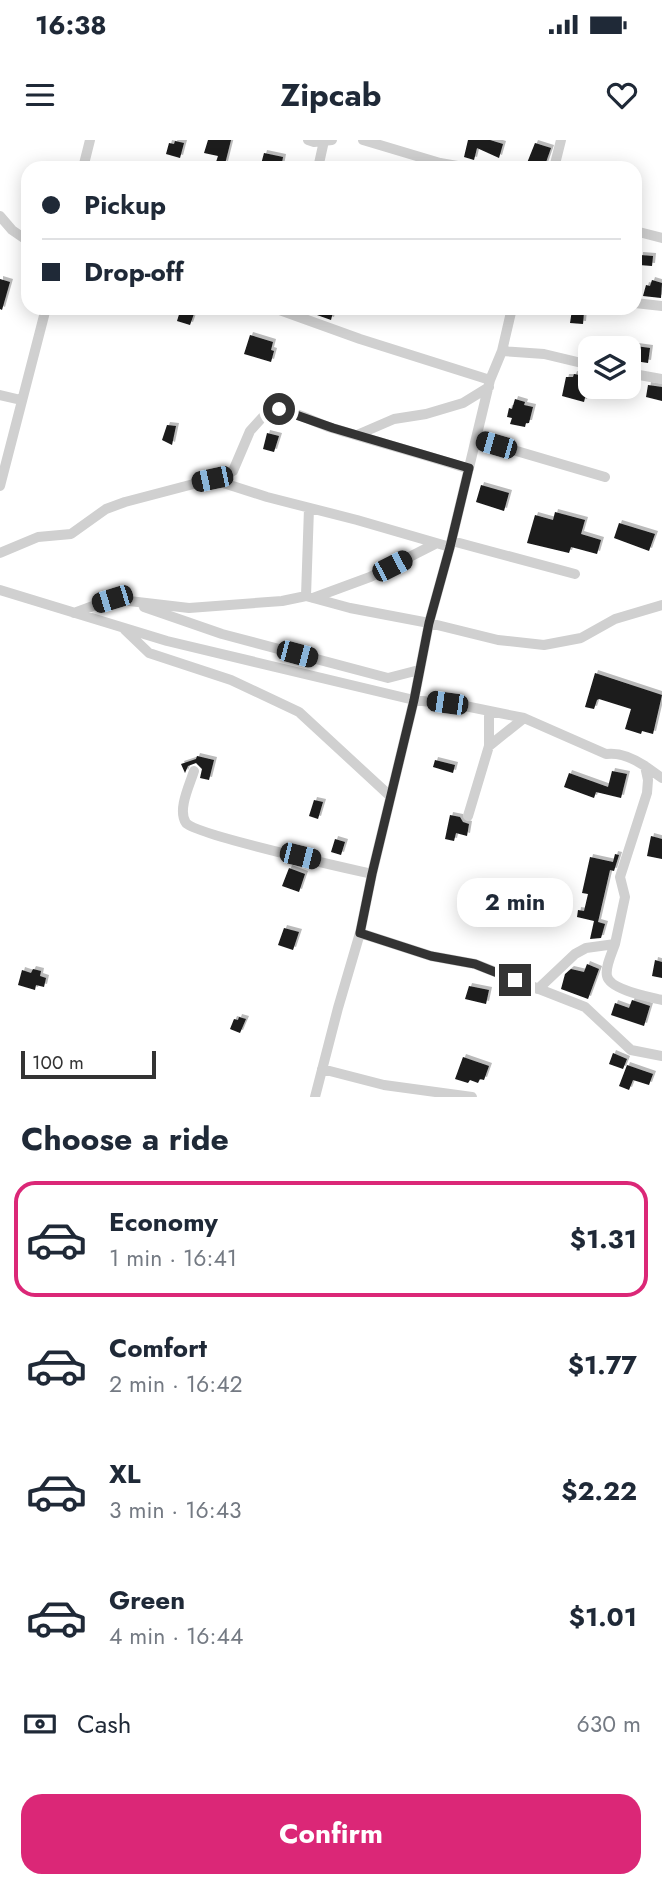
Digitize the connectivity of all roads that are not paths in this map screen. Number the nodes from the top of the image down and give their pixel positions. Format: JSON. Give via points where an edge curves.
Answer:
{"nodes":[{"id":1,"x":90,"y":140,"type":"edge"},
{"id":2,"x":308,"y":140,"type":"edge"},
{"id":3,"x":332,"y":140,"type":"edge"},
{"id":4,"x":363,"y":140,"type":"edge"},
{"id":5,"x":561,"y":140,"type":"edge"},
{"id":6,"x":324,"y":141,"type":"edge"},
{"id":7,"x":85,"y":161,"type":"edge"},
{"id":8,"x":320,"y":161,"type":"edge"},
{"id":9,"x":433,"y":161,"type":"edge"},
{"id":10,"x":556,"y":161,"type":"edge"},
{"id":11,"x":0,"y":216,"type":"edge"},
{"id":12,"x":642,"y":233,"type":"edge"},
{"id":13,"x":21,"y":236,"type":"edge"},
{"id":14,"x":662,"y":238,"type":"edge"},
{"id":15,"x":642,"y":304,"type":"edge"},
{"id":16,"x":662,"y":306,"type":"edge"},
{"id":17,"x":44,"y":315,"type":"edge"},
{"id":18,"x":293,"y":315,"type":"edge"},
{"id":19,"x":510,"y":315,"type":"edge"},
{"id":20,"x":502,"y":351,"type":"junction"},
{"id":21,"x":578,"y":362,"type":"edge"},
{"id":22,"x":641,"y":375,"type":"edge"},
{"id":23,"x":662,"y":379,"type":"edge"},
{"id":24,"x":489,"y":383,"type":"junction"},
{"id":25,"x":0,"y":395,"type":"edge"},
{"id":26,"x":21,"y":400,"type":"junction"},
{"id":27,"x":357,"y":435,"type":"junction"},
{"id":28,"x":476,"y":439,"type":"junction"},
{"id":29,"x":469,"y":468,"type":"junction"},
{"id":30,"x":605,"y":477,"type":"dead end"},
{"id":31,"x":212,"y":479,"type":"junction"},
{"id":32,"x":0,"y":485,"type":"edge"},
{"id":33,"x":309,"y":508,"type":"junction"},
{"id":34,"x":435,"y":544,"type":"junction"},
{"id":35,"x":451,"y":544,"type":"junction"},
{"id":36,"x":0,"y":553,"type":"edge"},
{"id":37,"x":575,"y":574,"type":"dead end"},
{"id":38,"x":0,"y":590,"type":"edge"},
{"id":39,"x":309,"y":597,"type":"junction"},
{"id":40,"x":125,"y":600,"type":"junction"},
{"id":41,"x":662,"y":605,"type":"edge"},
{"id":42,"x":74,"y":613,"type":"junction"},
{"id":43,"x":429,"y":623,"type":"junction"},
{"id":44,"x":121,"y":627,"type":"junction"},
{"id":45,"x":419,"y":670,"type":"junction"},
{"id":46,"x":414,"y":700,"type":"junction"},
{"id":47,"x":489,"y":711,"type":"junction"},
{"id":48,"x":524,"y":718,"type":"junction"},
{"id":49,"x":489,"y":746,"type":"junction"},
{"id":50,"x":645,"y":766,"type":"junction"},
{"id":51,"x":194,"y":771,"type":"dead end"},
{"id":52,"x":662,"y":778,"type":"edge"},
{"id":53,"x":390,"y":796,"type":"junction"},
{"id":54,"x":468,"y":816,"type":"dead end"},
{"id":55,"x":372,"y":874,"type":"junction"},
{"id":56,"x":360,"y":933,"type":"junction"},
{"id":57,"x":615,"y":944,"type":"junction"},
{"id":58,"x":538,"y":989,"type":"junction"},
{"id":59,"x":662,"y":999,"type":"edge"},
{"id":60,"x":662,"y":1056,"type":"edge"},
{"id":61,"x":322,"y":1069,"type":"junction"},
{"id":62,"x":444,"y":1095,"type":"edge"},
{"id":63,"x":315,"y":1097,"type":"edge"},
{"id":64,"x":471,"y":1097,"type":"edge"}],
"edges":[{"from":1,"to":7,"type":"street"},
{"from":2,"to":6,"type":"street"},
{"from":3,"to":6,"type":"street"},
{"from":4,"to":9,"type":"street"},
{"from":5,"to":10,"type":"street"},
{"from":6,"to":8,"type":"street"},
{"from":11,"to":13,"type":"street"},
{"from":12,"to":14,"type":"street"},
{"from":15,"to":16,"type":"street"},
{"from":17,"to":26,"type":"street"},
{"from":18,"to":24,"type":"street"},
{"from":19,"to":20,"type":"street"},
{"from":20,"to":21,"type":"street"},
{"from":20,"to":24,"type":"street"},
{"from":22,"to":23,"type":"street"},
{"from":24,"to":27,"type":"street","via":[[463,403],[394,419]]},
{"from":24,"to":28,"type":"street"},
{"from":25,"to":26,"type":"street"},
{"from":26,"to":32,"type":"street"},
{"from":27,"to":29,"type":"street"},
{"from":27,"to":31,"type":"street","via":[[279,409],[269,410],[250,431],[233,471]]},
{"from":28,"to":29,"type":"street"},
{"from":28,"to":30,"type":"street"},
{"from":29,"to":35,"type":"street"},
{"from":31,"to":33,"type":"street"},
{"from":31,"to":36,"type":"street","via":[[125,502],[106,509],[71,534],[38,537]]},
{"from":33,"to":34,"type":"street"},
{"from":33,"to":39,"type":"street"},
{"from":34,"to":35,"type":"street"},
{"from":34,"to":39,"type":"street","via":[[370,577]]},
{"from":35,"to":37,"type":"street"},
{"from":35,"to":43,"type":"street"},
{"from":38,"to":42,"type":"street"},
{"from":39,"to":40,"type":"street","via":[[189,608]]},
{"from":39,"to":43,"type":"street"},
{"from":40,"to":42,"type":"street","via":[[112,599]]},
{"from":40,"to":45,"type":"street","via":[[222,634],[377,676],[388,678]]},
{"from":41,"to":43,"type":"street","via":[[615,619],[581,638],[544,645],[498,640]]},
{"from":42,"to":44,"type":"street"},
{"from":43,"to":45,"type":"street"},
{"from":44,"to":46,"type":"street"},
{"from":44,"to":53,"type":"street","via":[[149,653],[230,680],[299,712]]},
{"from":45,"to":46,"type":"street"},
{"from":46,"to":47,"type":"street"},
{"from":46,"to":53,"type":"street"},
{"from":47,"to":48,"type":"street"},
{"from":47,"to":49,"type":"street"},
{"from":48,"to":49,"type":"street"},
{"from":48,"to":50,"type":"street"},
{"from":49,"to":54,"type":"street"},
{"from":50,"to":52,"type":"street"},
{"from":50,"to":57,"type":"street","via":[[647,793],[620,877],[625,897]]},
{"from":51,"to":55,"type":"street","via":[[184,807],[188,825]]},
{"from":53,"to":55,"type":"street"},
{"from":55,"to":56,"type":"street"},
{"from":56,"to":58,"type":"street","via":[[431,956],[475,964]]},
{"from":56,"to":61,"type":"street"},
{"from":57,"to":58,"type":"street","via":[[575,954]]},
{"from":57,"to":59,"type":"street","via":[[608,981]]},
{"from":58,"to":60,"type":"street","via":[[585,1007],[631,1051]]},
{"from":61,"to":62,"type":"street","via":[[384,1086]]},
{"from":61,"to":63,"type":"street"},
{"from":62,"to":64,"type":"street"}]}
